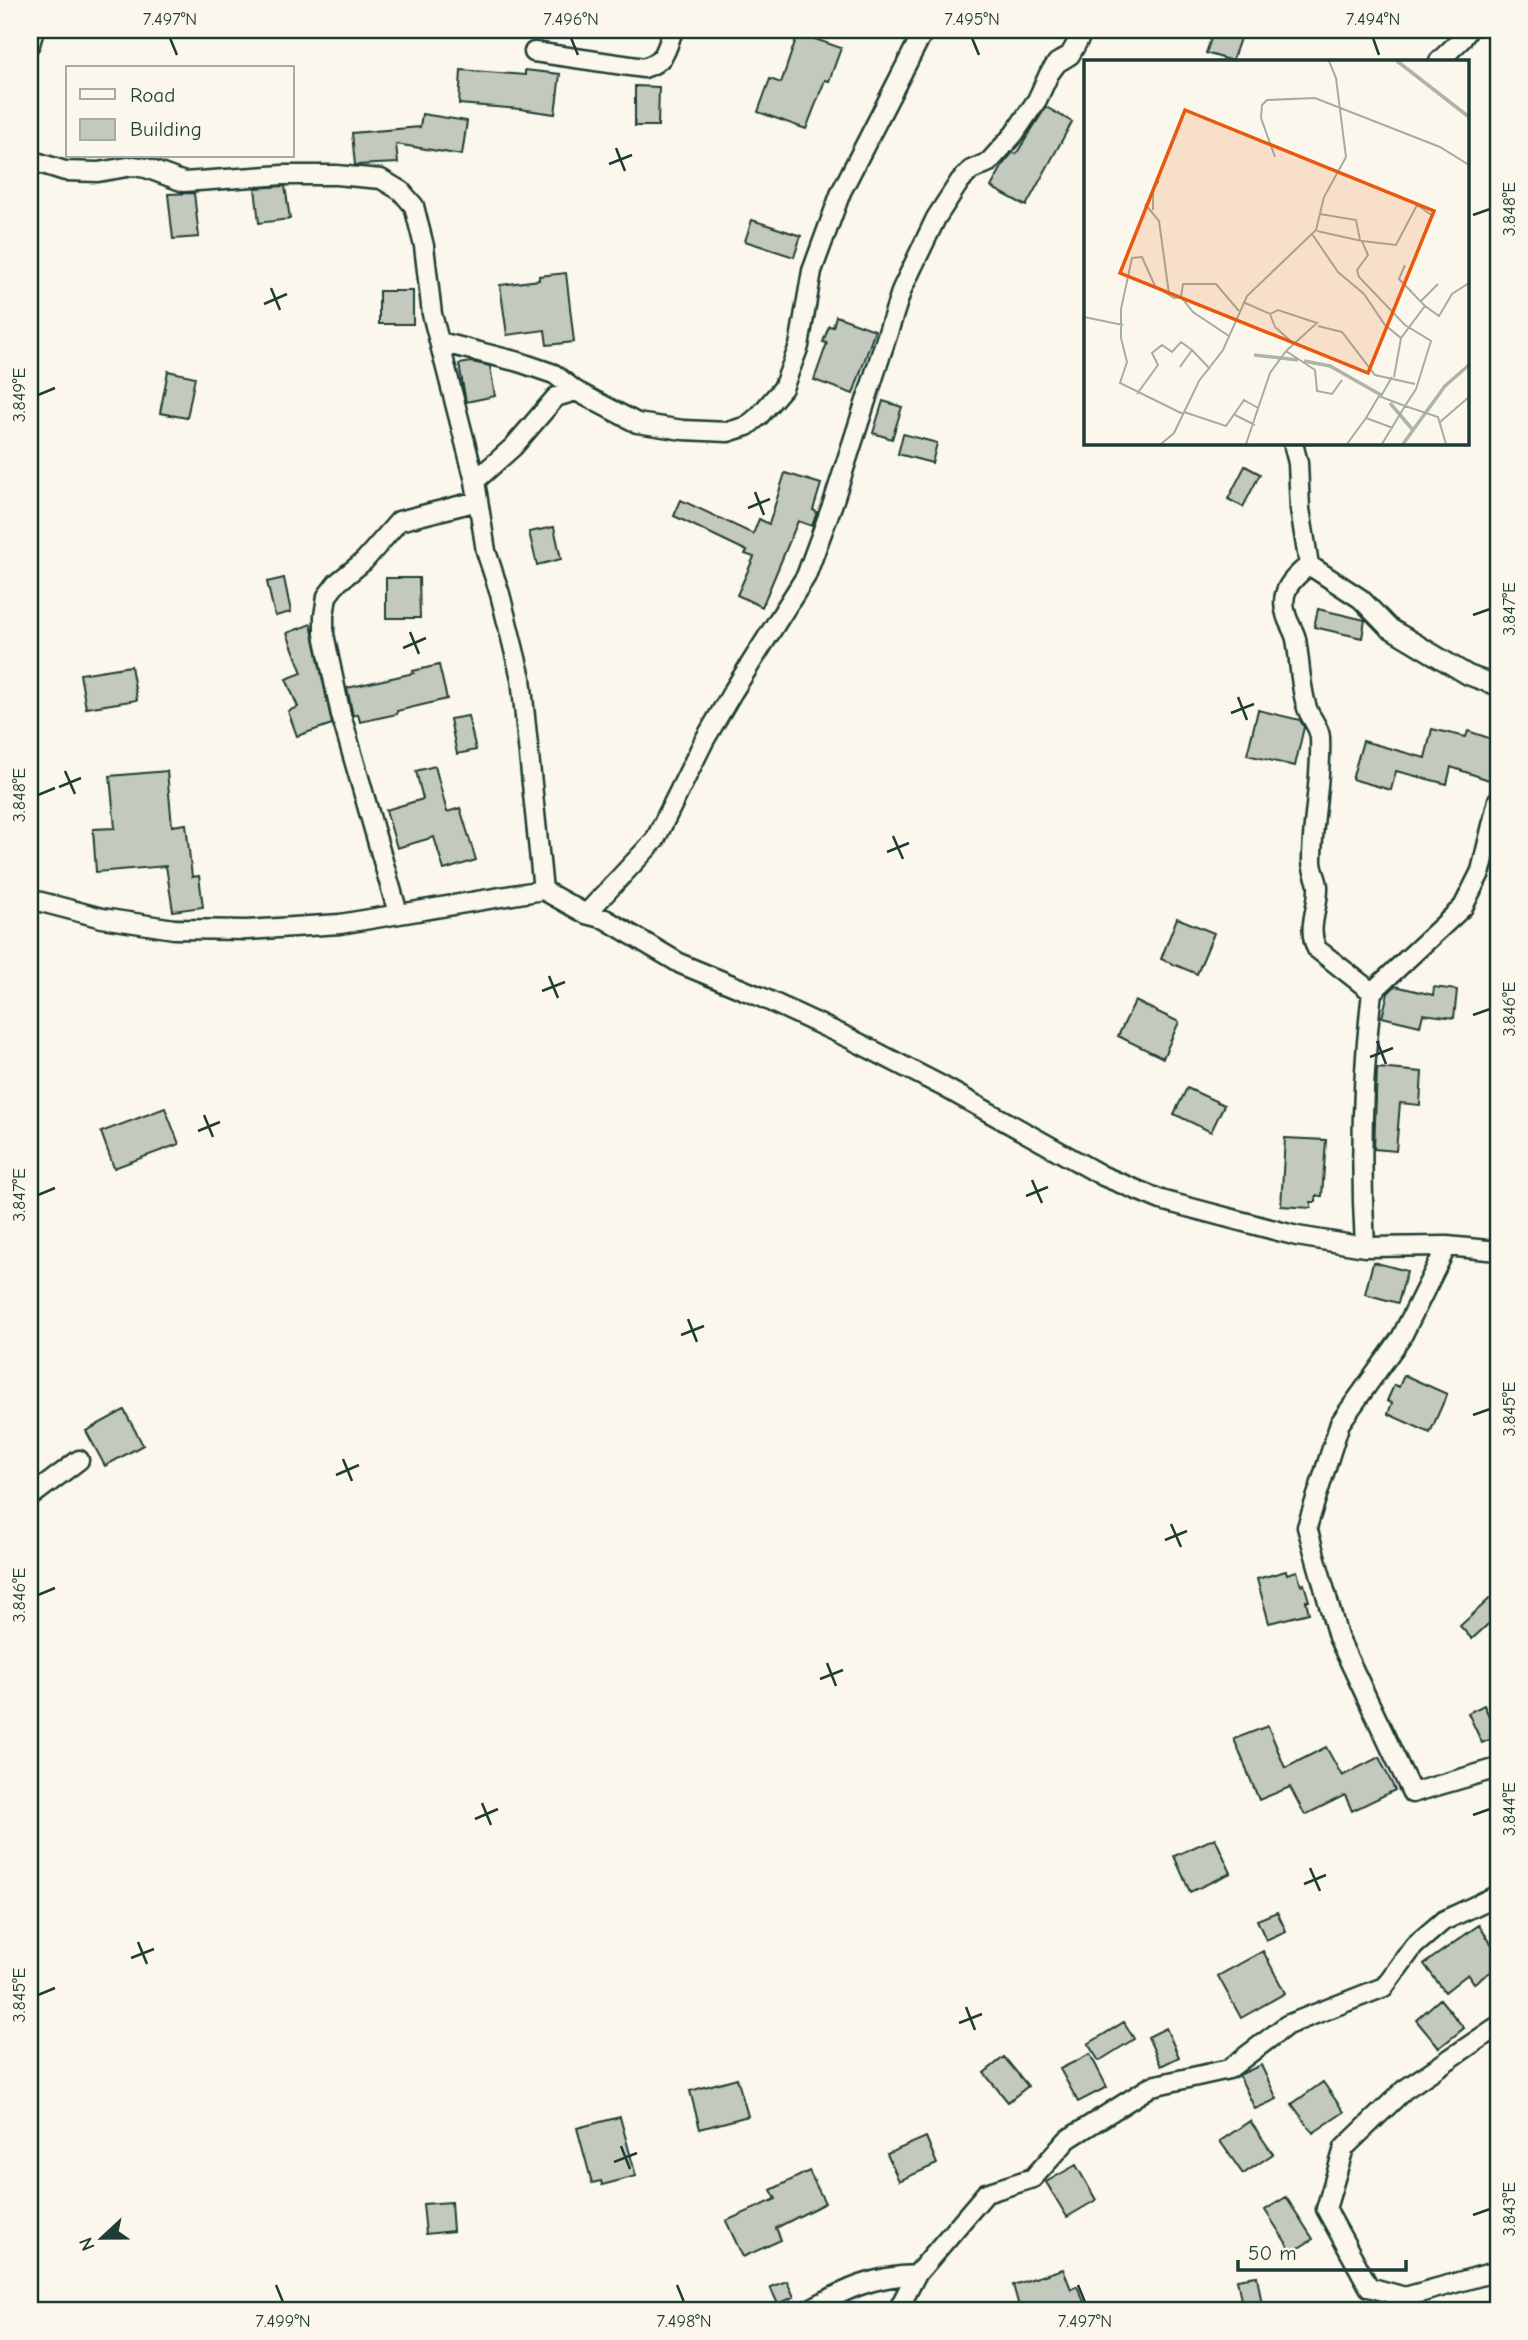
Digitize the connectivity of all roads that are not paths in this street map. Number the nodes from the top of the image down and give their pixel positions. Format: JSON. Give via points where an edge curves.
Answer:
{"nodes":[{"id":1,"x":34,"y":30,"type":"edge"},
{"id":2,"x":673,"y":30,"type":"edge"},
{"id":3,"x":924,"y":30,"type":"edge"},
{"id":4,"x":1084,"y":30,"type":"edge"},
{"id":5,"x":1468,"y":30,"type":"edge"},
{"id":6,"x":30,"y":44,"type":"edge"},
{"id":7,"x":534,"y":52,"type":"dead end"},
{"id":8,"x":1440,"y":60,"type":"edge"},
{"id":9,"x":30,"y":160,"type":"edge"},
{"id":10,"x":440,"y":342,"type":"junction"},
{"id":11,"x":576,"y":391,"type":"junction"},
{"id":12,"x":1293,"y":444,"type":"edge"},
{"id":13,"x":475,"y":481,"type":"junction"},
{"id":14,"x":478,"y":500,"type":"junction"},
{"id":15,"x":1309,"y":565,"type":"junction"},
{"id":16,"x":1498,"y":686,"type":"edge"},
{"id":17,"x":1498,"y":800,"type":"edge"},
{"id":18,"x":543,"y":890,"type":"junction"},
{"id":19,"x":30,"y":899,"type":"edge"},
{"id":20,"x":398,"y":913,"type":"junction"},
{"id":21,"x":586,"y":914,"type":"junction"},
{"id":22,"x":1372,"y":992,"type":"junction"},
{"id":23,"x":1447,"y":1246,"type":"junction"},
{"id":24,"x":1365,"y":1247,"type":"junction"},
{"id":25,"x":1498,"y":1251,"type":"edge"},
{"id":26,"x":79,"y":1460,"type":"dead end"},
{"id":27,"x":30,"y":1497,"type":"edge"},
{"id":28,"x":1498,"y":1768,"type":"edge"},
{"id":29,"x":1498,"y":1895,"type":"edge"},
{"id":30,"x":1498,"y":2026,"type":"edge"},
{"id":31,"x":1498,"y":2271,"type":"edge"},
{"id":32,"x":916,"y":2275,"type":"junction"},
{"id":33,"x":808,"y":2310,"type":"edge"},
{"id":34,"x":898,"y":2310,"type":"edge"}],
"edges":[{"from":1,"to":6,"type":"street"},
{"from":2,"to":7,"type":"street","via":[[664,56],[644,68]]},
{"from":3,"to":11,"type":"street","via":[[841,192],[811,271],[799,346],[783,388],[759,416],[728,432],[683,430],[637,423]]},
{"from":4,"to":21,"type":"street","via":[[1070,55],[1049,74],[1014,134],[989,162],[960,181],[936,218],[902,289],[806,576],[704,741],[655,840]]},
{"from":5,"to":8,"type":"street"},
{"from":9,"to":10,"type":"street","via":[[65,171],[133,166],[184,182],[296,175],[381,179],[414,206]]},
{"from":10,"to":11,"type":"street","via":[[554,374]]},
{"from":10,"to":13,"type":"street"},
{"from":11,"to":13,"type":"street","via":[[556,397],[513,447]]},
{"from":12,"to":15,"type":"street"},
{"from":13,"to":14,"type":"street"},
{"from":14,"to":18,"type":"street","via":[[486,551],[521,678]]},
{"from":14,"to":20,"type":"street","via":[[399,521],[327,596],[324,634],[341,715]]},
{"from":15,"to":16,"type":"street","via":[[1361,599],[1388,627],[1468,675]]},
{"from":15,"to":22,"type":"street","via":[[1291,580],[1283,598],[1294,630],[1307,708],[1320,733],[1312,835],[1312,865],[1318,884],[1312,940],[1317,949]]},
{"from":17,"to":22,"type":"street","via":[[1481,872],[1463,907]]},
{"from":18,"to":20,"type":"street"},
{"from":18,"to":21,"type":"street"},
{"from":19,"to":20,"type":"street","via":[[102,918],[174,929],[340,924]]},
{"from":21,"to":24,"type":"street","via":[[605,919],[681,964],[849,1038],[1103,1177],[1161,1200],[1297,1236]]},
{"from":22,"to":24,"type":"street","via":[[1365,1051]]},
{"from":23,"to":24,"type":"street"},
{"from":23,"to":25,"type":"street"},
{"from":23,"to":28,"type":"street","via":[[1401,1338],[1340,1423],[1307,1527],[1338,1637],[1412,1793]]},
{"from":26,"to":27,"type":"street"},
{"from":29,"to":32,"type":"street","via":[[1443,1921],[1414,1946],[1384,1987],[1287,2025],[1229,2069],[1152,2086],[1068,2139],[1033,2178],[986,2193]]},
{"from":30,"to":31,"type":"street","via":[[1404,2090],[1344,2148],[1326,2210],[1369,2287],[1405,2297]]},
{"from":32,"to":33,"type":"street","via":[[895,2275],[851,2287]]},
{"from":32,"to":34,"type":"street"}]}
